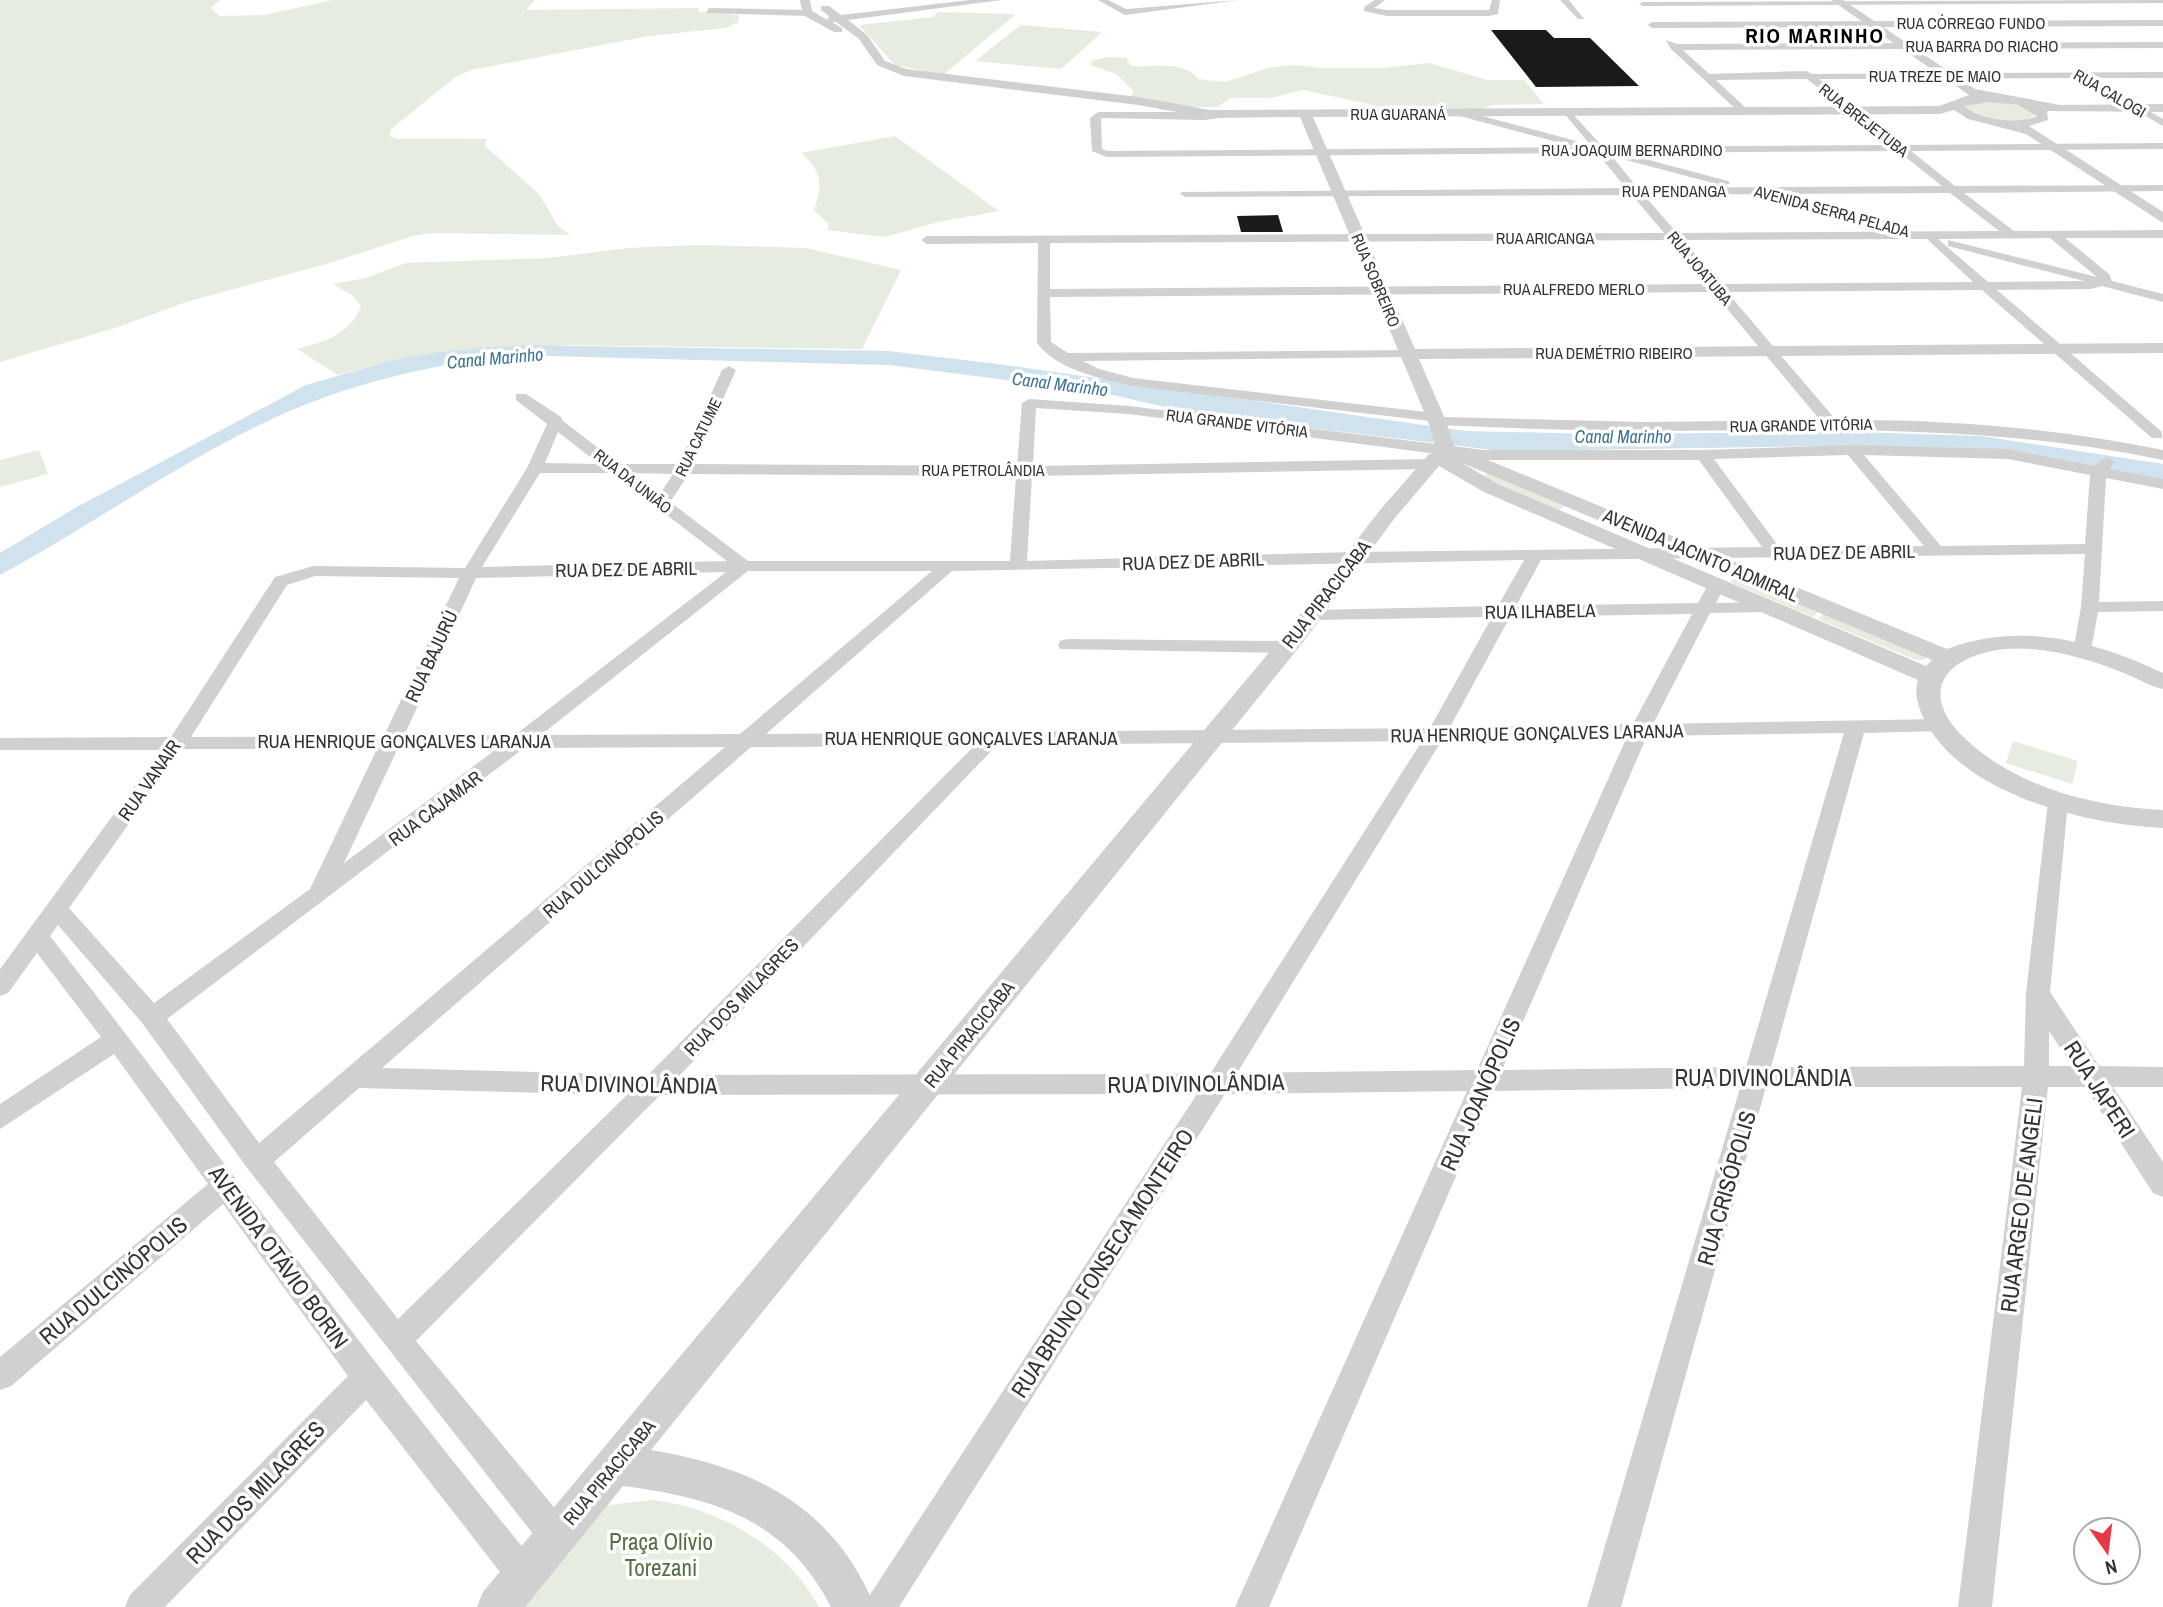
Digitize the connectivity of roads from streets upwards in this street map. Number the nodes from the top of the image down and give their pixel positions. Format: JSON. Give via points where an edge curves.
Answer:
{"nodes":[{"id":1,"x":718,"y":0,"type":"edge"},
{"id":2,"x":835,"y":0,"type":"edge"},
{"id":3,"x":997,"y":0,"type":"edge"},
{"id":4,"x":1102,"y":0,"type":"edge"},
{"id":5,"x":1235,"y":0,"type":"edge"},
{"id":6,"x":1381,"y":0,"type":"edge"},
{"id":7,"x":1496,"y":0,"type":"edge"},
{"id":8,"x":1564,"y":0,"type":"edge"},
{"id":9,"x":1838,"y":1,"type":"edge"},
{"id":10,"x":2163,"y":1,"type":"edge"},
{"id":11,"x":1642,"y":2,"type":"edge"},
{"id":12,"x":1718,"y":2,"type":"edge"},
{"id":13,"x":1950,"y":2,"type":"edge"},
{"id":14,"x":805,"y":7,"type":"edge"},
{"id":15,"x":825,"y":8,"type":"junction"},
{"id":16,"x":1581,"y":17,"type":"dead end"},
{"id":17,"x":837,"y":18,"type":"junction"},
{"id":18,"x":820,"y":21,"type":"junction"},
{"id":19,"x":1870,"y":23,"type":"junction"},
{"id":20,"x":1988,"y":23,"type":"junction"},
{"id":21,"x":2163,"y":23,"type":"edge"},
{"id":22,"x":1652,"y":25,"type":"junction"},
{"id":23,"x":1742,"y":25,"type":"junction"},
{"id":24,"x":2163,"y":45,"type":"edge"},
{"id":25,"x":1904,"y":46,"type":"junction"},
{"id":26,"x":2028,"y":46,"type":"junction"},
{"id":27,"x":1674,"y":47,"type":"junction"},
{"id":28,"x":1771,"y":47,"type":"junction"},
{"id":29,"x":873,"y":51,"type":"junction"},
{"id":30,"x":2049,"y":58,"type":"dead end"},
{"id":31,"x":2059,"y":64,"type":"dead end"},
{"id":32,"x":2080,"y":75,"type":"junction"},
{"id":33,"x":2163,"y":75,"type":"edge"},
{"id":34,"x":1949,"y":76,"type":"junction"},
{"id":35,"x":1707,"y":77,"type":"junction"},
{"id":36,"x":1809,"y":77,"type":"junction"},
{"id":37,"x":1970,"y":95,"type":"junction"},
{"id":38,"x":1956,"y":105,"type":"junction"},
{"id":39,"x":2031,"y":106,"type":"junction"},
{"id":40,"x":2163,"y":108,"type":"edge"},
{"id":41,"x":2060,"y":109,"type":"junction"},
{"id":42,"x":2138,"y":109,"type":"junction"},
{"id":43,"x":1851,"y":110,"type":"junction"},
{"id":44,"x":1934,"y":110,"type":"junction"},
{"id":45,"x":1744,"y":111,"type":"junction"},
{"id":46,"x":1460,"y":113,"type":"junction"},
{"id":47,"x":1568,"y":113,"type":"junction"},
{"id":48,"x":2043,"y":113,"type":"junction"},
{"id":49,"x":1305,"y":114,"type":"junction"},
{"id":50,"x":1234,"y":115,"type":"junction"},
{"id":51,"x":1972,"y":116,"type":"junction"},
{"id":52,"x":2163,"y":123,"type":"edge"},
{"id":53,"x":2031,"y":127,"type":"junction"},
{"id":54,"x":2163,"y":146,"type":"edge"},
{"id":55,"x":2055,"y":148,"type":"junction"},
{"id":56,"x":1900,"y":149,"type":"junction"},
{"id":57,"x":1600,"y":150,"type":"junction"},
{"id":58,"x":1321,"y":152,"type":"junction"},
{"id":59,"x":2163,"y":187,"type":"edge"},
{"id":60,"x":2116,"y":188,"type":"junction"},
{"id":61,"x":1952,"y":189,"type":"junction"},
{"id":62,"x":1634,"y":191,"type":"junction"},
{"id":63,"x":1754,"y":191,"type":"junction"},
{"id":64,"x":1339,"y":193,"type":"junction"},
{"id":65,"x":1186,"y":194,"type":"dead end"},
{"id":66,"x":2163,"y":219,"type":"edge"},
{"id":67,"x":2163,"y":234,"type":"edge"},
{"id":68,"x":2011,"y":235,"type":"junction"},
{"id":69,"x":2054,"y":235,"type":"junction"},
{"id":70,"x":1926,"y":236,"type":"junction"},
{"id":71,"x":1674,"y":237,"type":"junction"},
{"id":72,"x":1359,"y":239,"type":"junction"},
{"id":73,"x":927,"y":240,"type":"dead end"},
{"id":74,"x":1044,"y":242,"type":"junction"},
{"id":75,"x":2103,"y":282,"type":"junction"},
{"id":76,"x":1984,"y":285,"type":"junction"},
{"id":77,"x":1716,"y":288,"type":"junction"},
{"id":78,"x":1381,"y":290,"type":"junction"},
{"id":79,"x":1044,"y":293,"type":"junction"},
{"id":80,"x":2163,"y":298,"type":"edge"},
{"id":81,"x":2163,"y":348,"type":"edge"},
{"id":82,"x":2058,"y":349,"type":"junction"},
{"id":83,"x":1770,"y":352,"type":"junction"},
{"id":84,"x":1409,"y":355,"type":"junction"},
{"id":85,"x":1065,"y":357,"type":"junction"},
{"id":86,"x":729,"y":370,"type":"dead end"},
{"id":87,"x":521,"y":397,"type":"dead end"},
{"id":88,"x":556,"y":420,"type":"junction"},
{"id":89,"x":1437,"y":421,"type":"junction"},
{"id":90,"x":1832,"y":424,"type":"junction"},
{"id":91,"x":2160,"y":434,"type":"edge"},
{"id":92,"x":2122,"y":449,"type":"junction"},
{"id":93,"x":1852,"y":450,"type":"junction"},
{"id":94,"x":1443,"y":454,"type":"junction"},
{"id":95,"x":1703,"y":455,"type":"junction"},
{"id":96,"x":2163,"y":455,"type":"edge"},
{"id":97,"x":1482,"y":458,"type":"junction"},
{"id":98,"x":535,"y":468,"type":"junction"},
{"id":99,"x":616,"y":468,"type":"junction"},
{"id":100,"x":685,"y":468,"type":"junction"},
{"id":101,"x":2099,"y":469,"type":"junction"},
{"id":102,"x":1026,"y":471,"type":"junction"},
{"id":103,"x":2163,"y":484,"type":"edge"},
{"id":104,"x":662,"y":503,"type":"junction"},
{"id":105,"x":1579,"y":526,"type":"junction"},
{"id":106,"x":2091,"y":549,"type":"junction"},
{"id":107,"x":1937,"y":551,"type":"junction"},
{"id":108,"x":1774,"y":552,"type":"junction"},
{"id":109,"x":1698,"y":553,"type":"junction"},
{"id":110,"x":1575,"y":554,"type":"junction"},
{"id":111,"x":1644,"y":554,"type":"junction"},
{"id":112,"x":1535,"y":555,"type":"junction"},
{"id":113,"x":1354,"y":556,"type":"junction"},
{"id":114,"x":744,"y":566,"type":"junction"},
{"id":115,"x":948,"y":566,"type":"junction"},
{"id":116,"x":1018,"y":566,"type":"junction"},
{"id":117,"x":470,"y":573,"type":"junction"},
{"id":118,"x":296,"y":574,"type":"joint"},
{"id":119,"x":1716,"y":585,"type":"junction"},
{"id":120,"x":2163,"y":606,"type":"edge"},
{"id":121,"x":1768,"y":607,"type":"junction"},
{"id":122,"x":2090,"y":607,"type":"junction"},
{"id":123,"x":1701,"y":608,"type":"junction"},
{"id":124,"x":1506,"y":611,"type":"junction"},
{"id":125,"x":1312,"y":615,"type":"junction"},
{"id":126,"x":1067,"y":645,"type":"dead end"},
{"id":127,"x":1284,"y":647,"type":"junction"},
{"id":128,"x":2082,"y":651,"type":"junction"},
{"id":129,"x":1948,"y":658,"type":"junction"},
{"id":130,"x":1931,"y":677,"type":"junction"},
{"id":131,"x":2163,"y":682,"type":"edge"},
{"id":132,"x":1941,"y":726,"type":"junction"},
{"id":133,"x":1856,"y":727,"type":"junction"},
{"id":134,"x":1640,"y":730,"type":"junction"},
{"id":135,"x":1435,"y":736,"type":"junction"},
{"id":136,"x":992,"y":738,"type":"junction"},
{"id":137,"x":1208,"y":738,"type":"junction"},
{"id":138,"x":748,"y":739,"type":"junction"},
{"id":139,"x":178,"y":741,"type":"junction"},
{"id":140,"x":392,"y":741,"type":"junction"},
{"id":141,"x":523,"y":741,"type":"junction"},
{"id":142,"x":0,"y":744,"type":"edge"},
{"id":143,"x":2058,"y":802,"type":"junction"},
{"id":144,"x":2163,"y":818,"type":"edge"},
{"id":145,"x":317,"y":897,"type":"junction"},
{"id":146,"x":58,"y":910,"type":"junction"},
{"id":147,"x":38,"y":937,"type":"junction"},
{"id":148,"x":0,"y":987,"type":"edge"},
{"id":149,"x":2038,"y":993,"type":"junction"},
{"id":150,"x":152,"y":1017,"type":"junction"},
{"id":151,"x":117,"y":1038,"type":"junction"},
{"id":152,"x":1758,"y":1076,"type":"junction"},
{"id":153,"x":2092,"y":1077,"type":"junction"},
{"id":154,"x":2163,"y":1077,"type":"edge"},
{"id":155,"x":357,"y":1078,"type":"junction"},
{"id":156,"x":2036,"y":1078,"type":"junction"},
{"id":157,"x":1486,"y":1081,"type":"junction"},
{"id":158,"x":1218,"y":1083,"type":"junction"},
{"id":159,"x":654,"y":1085,"type":"junction"},
{"id":160,"x":927,"y":1086,"type":"junction"},
{"id":161,"x":0,"y":1118,"type":"edge"},
{"id":162,"x":257,"y":1161,"type":"junction"},
{"id":163,"x":226,"y":1185,"type":"junction"},
{"id":164,"x":2163,"y":1185,"type":"edge"},
{"id":165,"x":397,"y":1340,"type":"junction"},
{"id":166,"x":0,"y":1376,"type":"edge"},
{"id":167,"x":368,"y":1377,"type":"junction"},
{"id":168,"x":616,"y":1465,"type":"junction"},
{"id":169,"x":556,"y":1536,"type":"junction"},
{"id":170,"x":523,"y":1574,"type":"junction"},
{"id":171,"x":142,"y":1607,"type":"edge"},
{"id":172,"x":498,"y":1607,"type":"edge"},
{"id":173,"x":854,"y":1607,"type":"edge"},
{"id":174,"x":879,"y":1607,"type":"edge"},
{"id":175,"x":1252,"y":1607,"type":"edge"},
{"id":176,"x":1604,"y":1607,"type":"edge"},
{"id":177,"x":1975,"y":1607,"type":"edge"}],
"edges":[{"from":1,"to":14,"type":"street","via":[[709,11]]},
{"from":2,"to":15,"type":"street"},
{"from":3,"to":17,"type":"street"},
{"from":4,"to":5,"type":"street","via":[[1125,12]]},
{"from":6,"to":7,"type":"street","via":[[1367,9],[1493,13]]},
{"from":8,"to":16,"type":"street"},
{"from":9,"to":12,"type":"street"},
{"from":9,"to":13,"type":"street"},
{"from":9,"to":19,"type":"street"},
{"from":10,"to":13,"type":"street"},
{"from":11,"to":12,"type":"street"},
{"from":11,"to":22,"type":"street"},
{"from":12,"to":23,"type":"street","name":"RUA BREJETUBA"},
{"from":13,"to":20,"type":"street"},
{"from":14,"to":15,"type":"street"},
{"from":14,"to":18,"type":"street","name":"RUA GUARANÁ"},
{"from":15,"to":17,"type":"street","name":"RUA GUARANÁ"},
{"from":17,"to":18,"type":"street"},
{"from":17,"to":29,"type":"street","name":"RUA GUARANÁ","via":[[863,37]]},
{"from":18,"to":29,"type":"street","name":"RUA GUARANÁ"},
{"from":19,"to":20,"type":"street","name":"RUA CÓRREGO FUNDO"},
{"from":19,"to":23,"type":"street","name":"RUA CÓRREGO FUNDO"},
{"from":19,"to":25,"type":"street"},
{"from":20,"to":21,"type":"street","name":"RUA CÓRREGO FUNDO"},
{"from":20,"to":26,"type":"street"},
{"from":22,"to":23,"type":"street","name":"RUA CÓRREGO FUNDO"},
{"from":22,"to":27,"type":"street"},
{"from":23,"to":28,"type":"street","name":"RUA BREJETUBA"},
{"from":24,"to":26,"type":"street","name":"RUA BARRA DO RIACHO"},
{"from":25,"to":26,"type":"street","name":"RUA BARRA DO RIACHO"},
{"from":25,"to":28,"type":"street","name":"RUA BARRA DO RIACHO"},
{"from":25,"to":34,"type":"street"},
{"from":26,"to":30,"type":"street"},
{"from":27,"to":28,"type":"street","name":"RUA BARRA DO RIACHO"},
{"from":27,"to":35,"type":"street"},
{"from":28,"to":36,"type":"street","name":"RUA BREJETUBA"},
{"from":29,"to":50,"type":"street","name":"RUA GUARANÁ","via":[[884,66],[912,73]]},
{"from":31,"to":32,"type":"street","name":"RUA CALOGI"},
{"from":32,"to":33,"type":"street","name":"RUA TREZE DE MAIO"},
{"from":32,"to":34,"type":"street","name":"RUA TREZE DE MAIO"},
{"from":32,"to":42,"type":"street","name":"RUA CALOGI"},
{"from":34,"to":36,"type":"street","name":"RUA TREZE DE MAIO"},
{"from":34,"to":37,"type":"street"},
{"from":35,"to":36,"type":"street","name":"RUA TREZE DE MAIO"},
{"from":35,"to":45,"type":"street"},
{"from":36,"to":43,"type":"street","name":"RUA BREJETUBA"},
{"from":37,"to":38,"type":"street","name":"RUA GUARANÁ"},
{"from":37,"to":39,"type":"street"},
{"from":38,"to":44,"type":"street","name":"RUA GUARANÁ"},
{"from":38,"to":51,"type":"street"},
{"from":39,"to":41,"type":"street"},
{"from":39,"to":48,"type":"street"},
{"from":40,"to":42,"type":"street"},
{"from":41,"to":42,"type":"street"},
{"from":41,"to":48,"type":"street"},
{"from":42,"to":52,"type":"street","name":"RUA CALOGI"},
{"from":43,"to":44,"type":"street","name":"RUA GUARANÁ"},
{"from":43,"to":45,"type":"street","name":"RUA GUARANÁ"},
{"from":43,"to":56,"type":"street","name":"RUA BREJETUBA"},
{"from":44,"to":51,"type":"street","name":"RUA GUARANÁ"},
{"from":45,"to":47,"type":"street","name":"RUA GUARANÁ"},
{"from":46,"to":47,"type":"street","name":"RUA GUARANÁ"},
{"from":46,"to":49,"type":"street","name":"RUA GUARANÁ"},
{"from":46,"to":57,"type":"street","name":"AVENIDA SERRA PELADA"},
{"from":47,"to":57,"type":"street","name":"RUA JOATUBA"},
{"from":48,"to":53,"type":"street","via":[[2044,118]]},
{"from":49,"to":50,"type":"street","name":"RUA GUARANÁ"},
{"from":49,"to":58,"type":"street","name":"RUA SOBREIRO"},
{"from":50,"to":58,"type":"street","name":"RUA JOAQUIM BERNARDINO","via":[[1098,115],[1097,150]]},
{"from":51,"to":53,"type":"street","name":"RUA GUARANÁ"},
{"from":53,"to":55,"type":"street","name":"RUA GUARANÁ"},
{"from":54,"to":55,"type":"street","name":"RUA JOAQUIM BERNARDINO"},
{"from":55,"to":56,"type":"street","name":"RUA JOAQUIM BERNARDINO"},
{"from":55,"to":60,"type":"street","name":"RUA GUARANÁ"},
{"from":56,"to":57,"type":"street","name":"RUA JOAQUIM BERNARDINO"},
{"from":56,"to":61,"type":"street","name":"RUA BREJETUBA"},
{"from":57,"to":58,"type":"street","name":"RUA JOAQUIM BERNARDINO"},
{"from":57,"to":62,"type":"street","name":"RUA JOATUBA"},
{"from":57,"to":63,"type":"street","name":"AVENIDA SERRA PELADA"},
{"from":58,"to":64,"type":"street","name":"RUA SOBREIRO"},
{"from":59,"to":60,"type":"street","name":"RUA PENDANGA"},
{"from":60,"to":61,"type":"street","name":"RUA PENDANGA"},
{"from":60,"to":66,"type":"street","name":"RUA GUARANÁ"},
{"from":61,"to":63,"type":"street","name":"RUA PENDANGA"},
{"from":61,"to":68,"type":"street","name":"RUA BREJETUBA"},
{"from":62,"to":63,"type":"street","name":"RUA PENDANGA"},
{"from":62,"to":64,"type":"street","name":"RUA PENDANGA"},
{"from":62,"to":71,"type":"street","name":"RUA JOATUBA"},
{"from":63,"to":70,"type":"street","name":"AVENIDA SERRA PELADA"},
{"from":64,"to":65,"type":"street","name":"RUA PENDANGA"},
{"from":64,"to":72,"type":"street","name":"RUA SOBREIRO"},
{"from":67,"to":69,"type":"street","name":"RUA ARICANGA"},
{"from":68,"to":69,"type":"street","name":"RUA ARICANGA"},
{"from":68,"to":70,"type":"street","name":"RUA ARICANGA"},
{"from":69,"to":75,"type":"street","via":[[2105,276]]},
{"from":70,"to":71,"type":"street","name":"RUA ARICANGA"},
{"from":70,"to":75,"type":"street","name":"AVENIDA SERRA PELADA"},
{"from":70,"to":76,"type":"street"},
{"from":71,"to":72,"type":"street","name":"RUA ARICANGA"},
{"from":71,"to":77,"type":"street","name":"RUA JOATUBA"},
{"from":72,"to":74,"type":"street","name":"RUA ARICANGA"},
{"from":72,"to":78,"type":"street","name":"RUA SOBREIRO"},
{"from":73,"to":74,"type":"street","name":"RUA ARICANGA"},
{"from":74,"to":79,"type":"street"},
{"from":75,"to":76,"type":"street","name":"RUA ALFREDO MERLO"},
{"from":75,"to":80,"type":"street","name":"AVENIDA SERRA PELADA"},
{"from":76,"to":77,"type":"street","name":"RUA ALFREDO MERLO"},
{"from":76,"to":82,"type":"street"},
{"from":77,"to":78,"type":"street","name":"RUA ALFREDO MERLO"},
{"from":77,"to":83,"type":"street","name":"RUA JOATUBA"},
{"from":78,"to":79,"type":"street","name":"RUA ALFREDO MERLO"},
{"from":78,"to":84,"type":"street","name":"RUA SOBREIRO"},
{"from":79,"to":85,"type":"street","via":[[1044,343]]},
{"from":81,"to":82,"type":"street","name":"RUA DEMÉTRIO RIBEIRO"},
{"from":82,"to":83,"type":"street","name":"RUA DEMÉTRIO RIBEIRO"},
{"from":82,"to":91,"type":"street"},
{"from":83,"to":84,"type":"street","name":"RUA DEMÉTRIO RIBEIRO"},
{"from":83,"to":90,"type":"street","name":"RUA JOATUBA"},
{"from":84,"to":85,"type":"street","name":"RUA DEMÉTRIO RIBEIRO"},
{"from":84,"to":89,"type":"street","name":"RUA SOBREIRO"},
{"from":85,"to":89,"type":"street","name":"RUA GRANDE VITÓRIA","via":[[1102,375],[1133,382]]},
{"from":86,"to":100,"type":"street","name":"RUA CATUME"},
{"from":87,"to":88,"type":"street","name":"RUA DA UNIÃO"},
{"from":88,"to":98,"type":"street","name":"RUA BAJURÚ"},
{"from":88,"to":99,"type":"street","name":"RUA DA UNIÃO"},
{"from":89,"to":90,"type":"street","name":"RUA GRANDE VITÓRIA"},
{"from":89,"to":94,"type":"street","name":"RUA SOBREIRO"},
{"from":90,"to":92,"type":"street","name":"RUA GRANDE VITÓRIA","via":[[1986,428]]},
{"from":91,"to":92,"type":"street"},
{"from":92,"to":96,"type":"street","name":"RUA GRANDE VITÓRIA"},
{"from":92,"to":101,"type":"street"},
{"from":93,"to":95,"type":"street","name":"RUA GRANDE VITÓRIA"},
{"from":93,"to":101,"type":"street","name":"RUA GRANDE VITÓRIA","via":[[2008,454]]},
{"from":93,"to":107,"type":"street"},
{"from":94,"to":97,"type":"street","name":"AVENIDA JACINTO ADMIRAL"},
{"from":94,"to":102,"type":"street","name":"RUA PETROLÂNDIA"},
{"from":94,"to":102,"type":"street","name":"RUA GRANDE VITÓRIA","via":[[1129,410],[1029,403]]},
{"from":94,"to":105,"type":"street","name":"AVENIDA JACINTO ADMIRAL","via":[[1476,481]]},
{"from":94,"to":113,"type":"street","name":"RUA PIRACICABA"},
{"from":95,"to":97,"type":"street","name":"RUA GRANDE VITÓRIA"},
{"from":95,"to":108,"type":"street"},
{"from":97,"to":109,"type":"street","name":"AVENIDA JACINTO ADMIRAL"},
{"from":98,"to":99,"type":"street","name":"RUA PETROLÂNDIA"},
{"from":98,"to":117,"type":"street","name":"RUA BAJURÚ"},
{"from":99,"to":100,"type":"street","name":"RUA PETROLÂNDIA"},
{"from":99,"to":104,"type":"street","name":"RUA DA UNIÃO"},
{"from":100,"to":102,"type":"street","name":"RUA PETROLÂNDIA"},
{"from":100,"to":104,"type":"street","name":"RUA CATUME"},
{"from":101,"to":103,"type":"street","name":"RUA GRANDE VITÓRIA"},
{"from":101,"to":106,"type":"street"},
{"from":102,"to":116,"type":"street"},
{"from":104,"to":114,"type":"street","name":"RUA DA UNIÃO"},
{"from":105,"to":110,"type":"street","via":[[1587,542]]},
{"from":105,"to":111,"type":"street","name":"AVENIDA JACINTO ADMIRAL"},
{"from":106,"to":107,"type":"street","name":"RUA DEZ DE ABRIL"},
{"from":106,"to":122,"type":"street"},
{"from":107,"to":108,"type":"street","name":"RUA DEZ DE ABRIL"},
{"from":108,"to":109,"type":"street","name":"RUA DEZ DE ABRIL"},
{"from":109,"to":111,"type":"street","name":"RUA DEZ DE ABRIL"},
{"from":109,"to":129,"type":"street","name":"AVENIDA JACINTO ADMIRAL"},
{"from":110,"to":111,"type":"street","name":"RUA DEZ DE ABRIL"},
{"from":110,"to":112,"type":"street","name":"RUA DEZ DE ABRIL"},
{"from":111,"to":119,"type":"street","name":"AVENIDA JACINTO ADMIRAL"},
{"from":112,"to":113,"type":"street","name":"RUA DEZ DE ABRIL"},
{"from":112,"to":124,"type":"street","name":"RUA BRUNO FONSECA MONTEIRO"},
{"from":113,"to":116,"type":"street","name":"RUA DEZ DE ABRIL"},
{"from":113,"to":125,"type":"street","name":"RUA PIRACICABA"},
{"from":114,"to":115,"type":"street","name":"RUA DEZ DE ABRIL"},
{"from":114,"to":117,"type":"street","name":"RUA DEZ DE ABRIL"},
{"from":114,"to":141,"type":"street","name":"RUA CAJAMAR"},
{"from":115,"to":116,"type":"street","name":"RUA DEZ DE ABRIL"},
{"from":115,"to":138,"type":"street","name":"RUA DULCINÓPOLIS"},
{"from":117,"to":118,"type":"street","name":"RUA DEZ DE ABRIL"},
{"from":117,"to":140,"type":"street","name":"RUA BAJURÚ"},
{"from":118,"to":139,"type":"street","name":"RUA VANAIR","via":[[281,581]]},
{"from":119,"to":121,"type":"street","name":"AVENIDA JACINTO ADMIRAL"},
{"from":119,"to":123,"type":"street","name":"RUA JOANÓPOLIS"},
{"from":120,"to":122,"type":"street"},
{"from":121,"to":123,"type":"street","name":"RUA ILHABELA"},
{"from":121,"to":130,"type":"street","name":"AVENIDA JACINTO ADMIRAL"},
{"from":122,"to":128,"type":"street"},
{"from":123,"to":124,"type":"street","name":"RUA ILHABELA"},
{"from":123,"to":134,"type":"street","name":"RUA JOANÓPOLIS"},
{"from":124,"to":125,"type":"street","name":"RUA ILHABELA"},
{"from":124,"to":135,"type":"street","name":"RUA BRUNO FONSECA MONTEIRO"},
{"from":125,"to":127,"type":"street","name":"RUA PIRACICABA"},
{"from":126,"to":127,"type":"street"},
{"from":127,"to":137,"type":"street","name":"RUA PIRACICABA"},
{"from":128,"to":129,"type":"street","via":[[2015,642],[1977,646]]},
{"from":128,"to":131,"type":"street"},
{"from":129,"to":130,"type":"street"},
{"from":130,"to":132,"type":"street","via":[[1929,698]]},
{"from":132,"to":133,"type":"street","name":"RUA HENRIQUE GONÇALVES LARANJA"},
{"from":132,"to":143,"type":"street","via":[[1978,762]]},
{"from":133,"to":134,"type":"street","name":"RUA HENRIQUE GONÇALVES LARANJA"},
{"from":133,"to":152,"type":"street","name":"RUA CRISÓPOLIS"},
{"from":134,"to":135,"type":"street","name":"RUA HENRIQUE GONÇALVES LARANJA"},
{"from":134,"to":157,"type":"street","name":"RUA JOANÓPOLIS"},
{"from":135,"to":137,"type":"street","name":"RUA HENRIQUE GONÇALVES LARANJA"},
{"from":135,"to":158,"type":"street","name":"RUA BRUNO FONSECA MONTEIRO"},
{"from":136,"to":137,"type":"street","name":"RUA HENRIQUE GONÇALVES LARANJA"},
{"from":136,"to":138,"type":"street","name":"RUA HENRIQUE GONÇALVES LARANJA"},
{"from":136,"to":159,"type":"street","name":"RUA DOS MILAGRES"},
{"from":137,"to":160,"type":"street","name":"RUA PIRACICABA"},
{"from":138,"to":141,"type":"street","name":"RUA HENRIQUE GONÇALVES LARANJA"},
{"from":138,"to":155,"type":"street","name":"RUA DULCINÓPOLIS"},
{"from":139,"to":140,"type":"street","name":"RUA HENRIQUE GONÇALVES LARANJA"},
{"from":139,"to":142,"type":"street","name":"RUA HENRIQUE GONÇALVES LARANJA"},
{"from":139,"to":146,"type":"street","name":"RUA VANAIR"},
{"from":140,"to":141,"type":"street","name":"RUA HENRIQUE GONÇALVES LARANJA"},
{"from":140,"to":145,"type":"street","name":"RUA BAJURÚ"},
{"from":141,"to":145,"type":"street","name":"RUA CAJAMAR"},
{"from":143,"to":144,"type":"street","via":[[2113,816]]},
{"from":143,"to":149,"type":"street","name":"RUA ARGEO DE ANGELI"},
{"from":145,"to":150,"type":"street","name":"RUA CAJAMAR"},
{"from":146,"to":147,"type":"street","name":"RUA VANAIR"},
{"from":146,"to":150,"type":"street","name":"AVENIDA OTÁVIO BORIN"},
{"from":147,"to":148,"type":"street","name":"RUA VANAIR"},
{"from":147,"to":151,"type":"street","name":"AVENIDA OTÁVIO BORIN"},
{"from":149,"to":153,"type":"street","name":"RUA JAPERI"},
{"from":149,"to":156,"type":"street","name":"RUA ARGEO DE ANGELI"},
{"from":150,"to":162,"type":"street","name":"AVENIDA OTÁVIO BORIN"},
{"from":151,"to":161,"type":"street"},
{"from":151,"to":163,"type":"street","name":"AVENIDA OTÁVIO BORIN"},
{"from":152,"to":156,"type":"street","name":"RUA DIVINOLÂNDIA"},
{"from":152,"to":157,"type":"street","name":"RUA DIVINOLÂNDIA"},
{"from":152,"to":176,"type":"street","name":"RUA CRISÓPOLIS"},
{"from":153,"to":154,"type":"street","name":"RUA DIVINOLÂNDIA"},
{"from":153,"to":156,"type":"street","name":"RUA DIVINOLÂNDIA"},
{"from":153,"to":164,"type":"street","name":"RUA JAPERI"},
{"from":155,"to":159,"type":"street","name":"RUA DIVINOLÂNDIA"},
{"from":155,"to":162,"type":"street","name":"RUA DULCINÓPOLIS"},
{"from":156,"to":177,"type":"street","name":"RUA ARGEO DE ANGELI"},
{"from":157,"to":158,"type":"street","name":"RUA DIVINOLÂNDIA"},
{"from":157,"to":175,"type":"street","name":"RUA JOANÓPOLIS"},
{"from":158,"to":160,"type":"street","name":"RUA DIVINOLÂNDIA"},
{"from":158,"to":174,"type":"street","name":"RUA BRUNO FONSECA MONTEIRO"},
{"from":159,"to":160,"type":"street","name":"RUA DIVINOLÂNDIA"},
{"from":159,"to":165,"type":"street","name":"RUA DOS MILAGRES"},
{"from":160,"to":168,"type":"street","name":"RUA PIRACICABA"},
{"from":162,"to":165,"type":"street","name":"AVENIDA OTÁVIO BORIN"},
{"from":163,"to":166,"type":"street","name":"RUA DULCINÓPOLIS"},
{"from":163,"to":167,"type":"street","name":"AVENIDA OTÁVIO BORIN"},
{"from":165,"to":169,"type":"street","name":"AVENIDA OTÁVIO BORIN"},
{"from":167,"to":170,"type":"street","name":"AVENIDA OTÁVIO BORIN"},
{"from":167,"to":171,"type":"street","name":"RUA DOS MILAGRES"},
{"from":168,"to":169,"type":"street","name":"RUA PIRACICABA"},
{"from":168,"to":173,"type":"street","via":[[718,1486],[782,1514],[818,1544]]},
{"from":169,"to":170,"type":"street","name":"RUA PIRACICABA"},
{"from":170,"to":172,"type":"street","name":"RUA PIRACICABA"}]}
